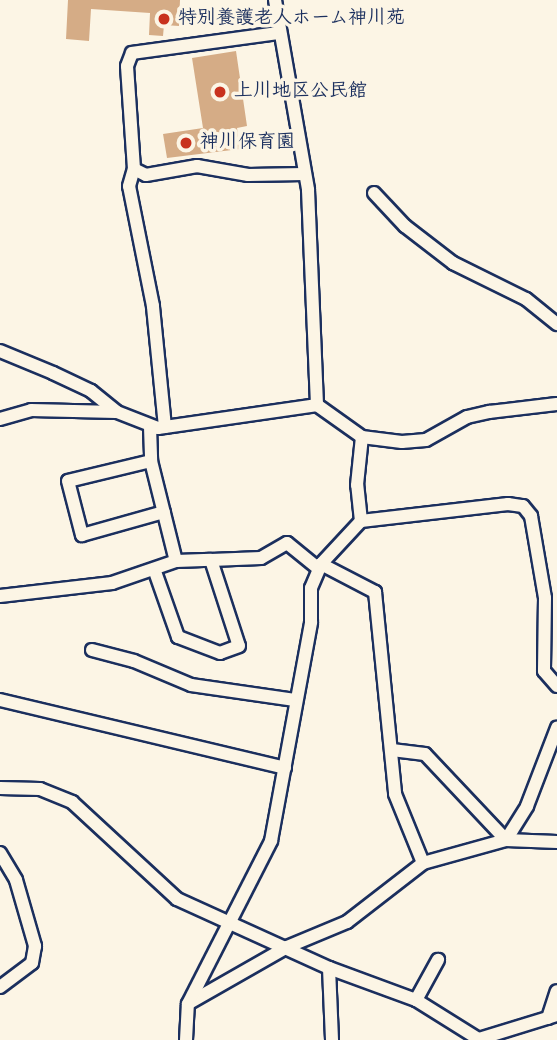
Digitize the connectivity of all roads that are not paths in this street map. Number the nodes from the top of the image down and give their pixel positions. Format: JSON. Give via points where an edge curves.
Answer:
{"nodes":[{"id":1,"x":275,"y":0,"type":"edge"},
{"id":2,"x":278,"y":33,"type":"junction"},
{"id":3,"x":134,"y":169,"type":"junction"},
{"id":4,"x":304,"y":174,"type":"junction"},
{"id":5,"x":374,"y":193,"type":"dead end"},
{"id":6,"x":557,"y":324,"type":"edge"},
{"id":7,"x":0,"y":351,"type":"edge"},
{"id":8,"x":557,"y":404,"type":"edge"},
{"id":9,"x":317,"y":405,"type":"junction"},
{"id":10,"x":117,"y":412,"type":"junction"},
{"id":11,"x":0,"y":419,"type":"edge"},
{"id":12,"x":150,"y":427,"type":"junction"},
{"id":13,"x":165,"y":427,"type":"junction"},
{"id":14,"x":362,"y":437,"type":"junction"},
{"id":15,"x":151,"y":461,"type":"junction"},
{"id":16,"x":164,"y":512,"type":"junction"},
{"id":17,"x":361,"y":521,"type":"junction"},
{"id":18,"x":211,"y":560,"type":"junction"},
{"id":19,"x":176,"y":561,"type":"junction"},
{"id":20,"x":320,"y":567,"type":"junction"},
{"id":21,"x":154,"y":569,"type":"junction"},
{"id":22,"x":0,"y":596,"type":"edge"},
{"id":23,"x":92,"y":650,"type":"dead end"},
{"id":24,"x":557,"y":686,"type":"edge"},
{"id":25,"x":0,"y":700,"type":"edge"},
{"id":26,"x":295,"y":700,"type":"junction"},
{"id":27,"x":557,"y":728,"type":"edge"},
{"id":28,"x":392,"y":750,"type":"junction"},
{"id":29,"x":285,"y":768,"type":"junction"},
{"id":30,"x":0,"y":788,"type":"edge"},
{"id":31,"x":506,"y":840,"type":"junction"},
{"id":32,"x":557,"y":842,"type":"edge"},
{"id":33,"x":0,"y":853,"type":"edge"},
{"id":34,"x":423,"y":863,"type":"junction"},
{"id":35,"x":231,"y":921,"type":"junction"},
{"id":36,"x":286,"y":947,"type":"junction"},
{"id":37,"x":438,"y":960,"type":"dead end"},
{"id":38,"x":329,"y":968,"type":"junction"},
{"id":39,"x":0,"y":987,"type":"edge"},
{"id":40,"x":557,"y":991,"type":"edge"},
{"id":41,"x":416,"y":1000,"type":"junction"},
{"id":42,"x":188,"y":1004,"type":"junction"},
{"id":43,"x":553,"y":1016,"type":"edge"},
{"id":44,"x":479,"y":1039,"type":"edge"},
{"id":45,"x":186,"y":1040,"type":"edge"},
{"id":46,"x":332,"y":1040,"type":"edge"}],
"edges":[{"from":1,"to":2,"type":"street"},
{"from":2,"to":3,"type":"street","via":[[132,53],[127,66]]},
{"from":2,"to":4,"type":"street"},
{"from":3,"to":4,"type":"street","via":[[146,175],[186,166],[248,175]]},
{"from":3,"to":13,"type":"street","via":[[129,186],[153,306]]},
{"from":4,"to":9,"type":"street"},
{"from":5,"to":6,"type":"street","via":[[405,226],[453,263],[526,299]]},
{"from":7,"to":10,"type":"street","via":[[91,391]]},
{"from":8,"to":14,"type":"street","via":[[467,417],[426,440]]},
{"from":9,"to":13,"type":"street"},
{"from":9,"to":14,"type":"street"},
{"from":10,"to":11,"type":"street","via":[[31,410]]},
{"from":10,"to":12,"type":"street"},
{"from":12,"to":13,"type":"street"},
{"from":12,"to":15,"type":"street"},
{"from":14,"to":17,"type":"street","via":[[357,485]]},
{"from":15,"to":16,"type":"street"},
{"from":15,"to":16,"type":"street","via":[[68,481],[82,535]]},
{"from":16,"to":19,"type":"street"},
{"from":17,"to":20,"type":"street"},
{"from":17,"to":24,"type":"street","via":[[523,506],[531,516],[545,598],[544,671]]},
{"from":18,"to":19,"type":"street"},
{"from":18,"to":20,"type":"street","via":[[261,558],[287,542]]},
{"from":18,"to":21,"type":"street","via":[[239,646],[219,653],[178,637]]},
{"from":19,"to":21,"type":"street"},
{"from":20,"to":26,"type":"street","via":[[311,588],[311,622]]},
{"from":20,"to":28,"type":"street","via":[[375,592]]},
{"from":21,"to":22,"type":"street","via":[[133,572],[112,583]]},
{"from":23,"to":26,"type":"street","via":[[134,661],[191,685]]},
{"from":25,"to":29,"type":"street"},
{"from":26,"to":29,"type":"street"},
{"from":27,"to":31,"type":"street","via":[[527,806]]},
{"from":28,"to":31,"type":"street","via":[[425,754]]},
{"from":28,"to":34,"type":"street","via":[[395,794]]},
{"from":29,"to":35,"type":"street","via":[[271,841]]},
{"from":30,"to":35,"type":"street","via":[[40,789],[72,802],[177,899]]},
{"from":31,"to":32,"type":"street"},
{"from":31,"to":34,"type":"street"},
{"from":33,"to":39,"type":"street","via":[[16,880],[35,946],[32,964]]},
{"from":34,"to":36,"type":"street","via":[[347,922]]},
{"from":35,"to":36,"type":"street"},
{"from":35,"to":42,"type":"street"},
{"from":36,"to":38,"type":"street"},
{"from":36,"to":42,"type":"street"},
{"from":37,"to":41,"type":"street"},
{"from":38,"to":41,"type":"street"},
{"from":38,"to":46,"type":"street"},
{"from":40,"to":43,"type":"street"},
{"from":41,"to":44,"type":"street"},
{"from":42,"to":45,"type":"street"},
{"from":43,"to":44,"type":"street"}]}
